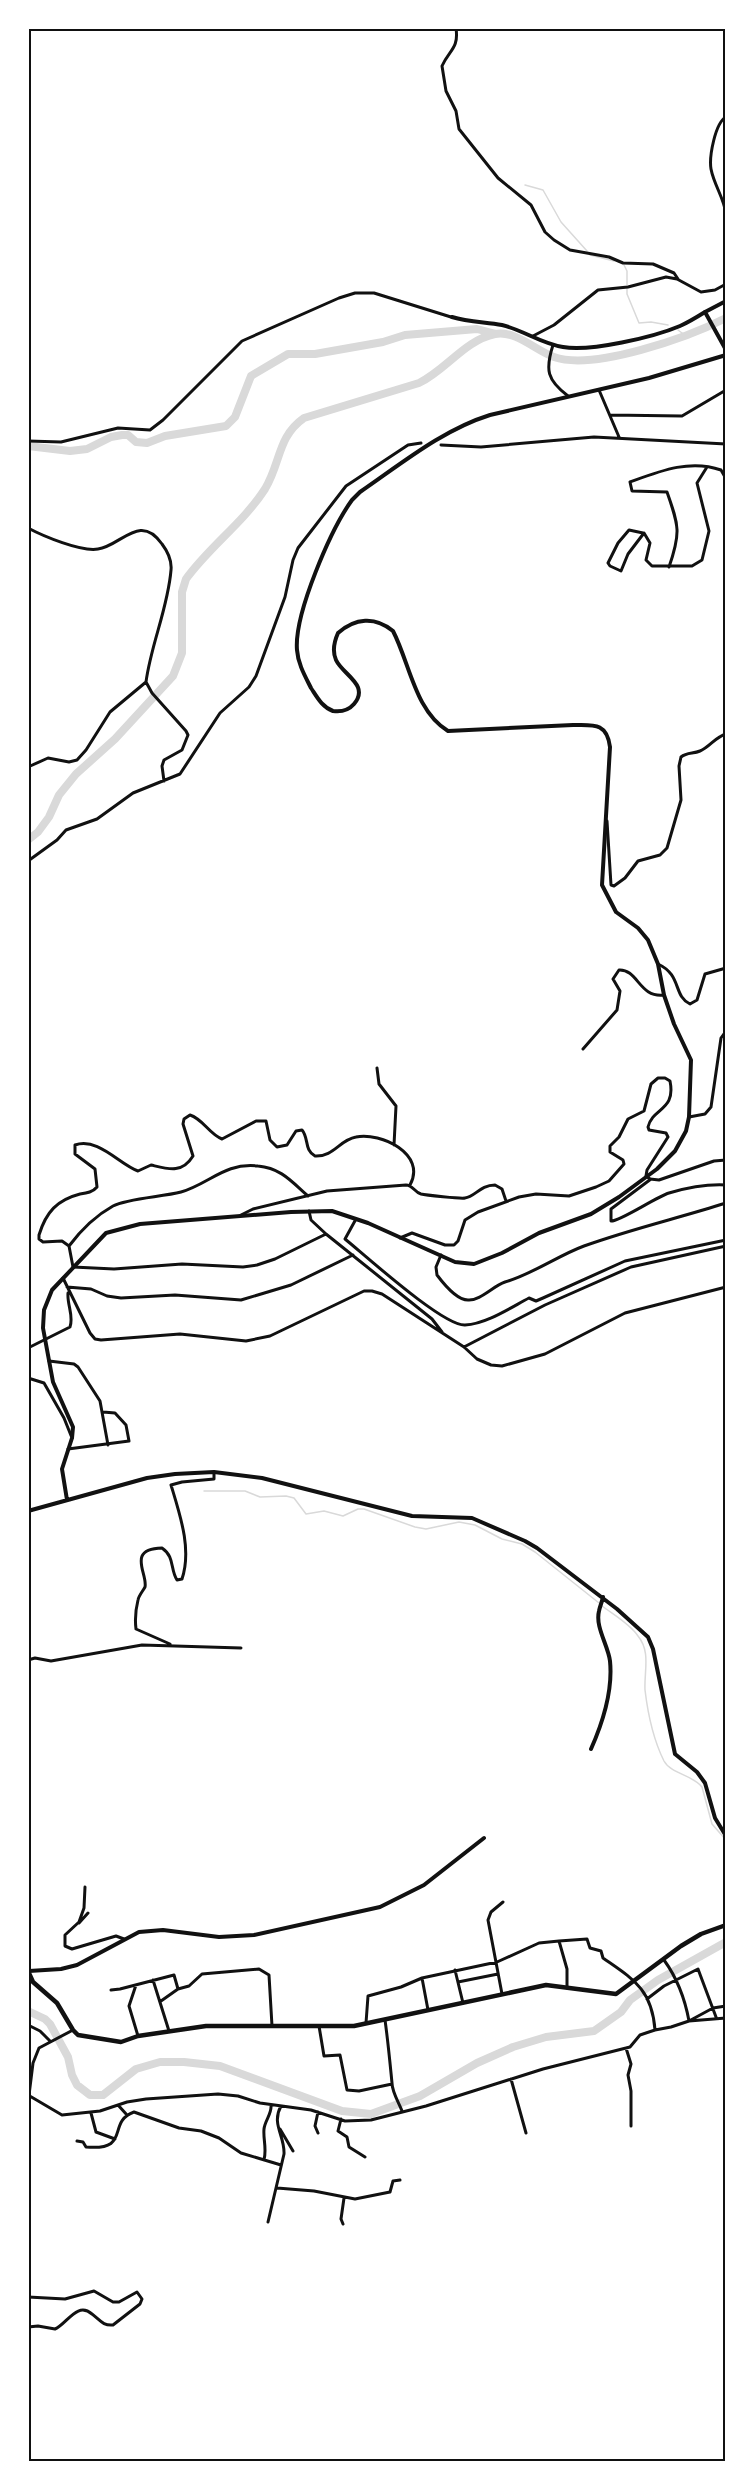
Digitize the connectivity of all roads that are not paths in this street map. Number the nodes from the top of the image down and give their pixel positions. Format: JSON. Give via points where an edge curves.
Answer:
{"nodes":[{"id":1,"x":456,"y":28,"type":"edge"},
{"id":2,"x":726,"y":117,"type":"edge"},
{"id":3,"x":726,"y":214,"type":"edge"},
{"id":4,"x":678,"y":279,"type":"junction"},
{"id":5,"x":726,"y":285,"type":"edge"},
{"id":6,"x":726,"y":301,"type":"edge"},
{"id":7,"x":706,"y":314,"type":"junction"},
{"id":8,"x":452,"y":317,"type":"joint"},
{"id":9,"x":533,"y":336,"type":"junction"},
{"id":10,"x":553,"y":345,"type":"junction"},
{"id":11,"x":726,"y":350,"type":"edge"},
{"id":12,"x":726,"y":355,"type":"edge"},
{"id":13,"x":598,"y":389,"type":"junction"},
{"id":14,"x":726,"y":390,"type":"edge"},
{"id":15,"x":568,"y":396,"type":"junction"},
{"id":16,"x":610,"y":415,"type":"junction"},
{"id":17,"x":619,"y":437,"type":"junction"},
{"id":18,"x":28,"y":441,"type":"edge"},
{"id":19,"x":420,"y":443,"type":"dead end"},
{"id":20,"x":726,"y":444,"type":"edge"},
{"id":21,"x":441,"y":446,"type":"dead end"},
{"id":22,"x":706,"y":467,"type":"junction"},
{"id":23,"x":726,"y":486,"type":"edge"},
{"id":24,"x":28,"y":528,"type":"edge"},
{"id":25,"x":643,"y":533,"type":"junction"},
{"id":26,"x":669,"y":567,"type":"junction"},
{"id":27,"x":146,"y":682,"type":"junction"},
{"id":28,"x":726,"y":734,"type":"edge"},
{"id":29,"x":28,"y":767,"type":"edge"},
{"id":30,"x":164,"y":781,"type":"junction"},
{"id":31,"x":606,"y":816,"type":"junction"},
{"id":32,"x":28,"y":861,"type":"edge"},
{"id":33,"x":658,"y":964,"type":"junction"},
{"id":34,"x":726,"y":968,"type":"edge"},
{"id":35,"x":664,"y":995,"type":"junction"},
{"id":36,"x":726,"y":1031,"type":"edge"},
{"id":37,"x":583,"y":1049,"type":"dead end"},
{"id":38,"x":377,"y":1068,"type":"dead end"},
{"id":39,"x":689,"y":1117,"type":"junction"},
{"id":40,"x":394,"y":1145,"type":"junction"},
{"id":41,"x":726,"y":1161,"type":"edge"},
{"id":42,"x":646,"y":1176,"type":"junction"},
{"id":43,"x":651,"y":1179,"type":"junction"},
{"id":44,"x":410,"y":1185,"type":"junction"},
{"id":45,"x":726,"y":1185,"type":"edge"},
{"id":46,"x":308,"y":1196,"type":"junction"},
{"id":47,"x":506,"y":1201,"type":"junction"},
{"id":48,"x":726,"y":1203,"type":"edge"},
{"id":49,"x":309,"y":1211,"type":"junction"},
{"id":50,"x":240,"y":1216,"type":"junction"},
{"id":51,"x":356,"y":1219,"type":"junction"},
{"id":52,"x":326,"y":1234,"type":"junction"},
{"id":53,"x":400,"y":1238,"type":"junction"},
{"id":54,"x":726,"y":1240,"type":"edge"},
{"id":55,"x":69,"y":1246,"type":"junction"},
{"id":56,"x":726,"y":1246,"type":"edge"},
{"id":57,"x":353,"y":1255,"type":"junction"},
{"id":58,"x":441,"y":1256,"type":"junction"},
{"id":59,"x":73,"y":1267,"type":"junction"},
{"id":60,"x":63,"y":1278,"type":"junction"},
{"id":61,"x":726,"y":1287,"type":"edge"},
{"id":62,"x":68,"y":1289,"type":"junction"},
{"id":63,"x":443,"y":1333,"type":"junction"},
{"id":64,"x":45,"y":1340,"type":"junction"},
{"id":65,"x":464,"y":1347,"type":"junction"},
{"id":66,"x":28,"y":1348,"type":"edge"},
{"id":67,"x":48,"y":1361,"type":"junction"},
{"id":68,"x":28,"y":1378,"type":"edge"},
{"id":69,"x":103,"y":1413,"type":"junction"},
{"id":70,"x":72,"y":1438,"type":"junction"},
{"id":71,"x":108,"y":1445,"type":"junction"},
{"id":72,"x":68,"y":1449,"type":"junction"},
{"id":73,"x":214,"y":1472,"type":"junction"},
{"id":74,"x":67,"y":1500,"type":"junction"},
{"id":75,"x":28,"y":1511,"type":"edge"},
{"id":76,"x":603,"y":1598,"type":"junction"},
{"id":77,"x":170,"y":1644,"type":"junction"},
{"id":78,"x":242,"y":1648,"type":"dead end"},
{"id":79,"x":28,"y":1660,"type":"edge"},
{"id":80,"x":591,"y":1749,"type":"dead end"},
{"id":81,"x":726,"y":1836,"type":"edge"},
{"id":82,"x":484,"y":1838,"type":"dead end"},
{"id":83,"x":85,"y":1887,"type":"dead end"},
{"id":84,"x":503,"y":1902,"type":"dead end"},
{"id":85,"x":88,"y":1912,"type":"dead end"},
{"id":86,"x":78,"y":1924,"type":"junction"},
{"id":87,"x":726,"y":1925,"type":"edge"},
{"id":88,"x":124,"y":1939,"type":"junction"},
{"id":89,"x":559,"y":1941,"type":"junction"},
{"id":90,"x":663,"y":1960,"type":"junction"},
{"id":91,"x":496,"y":1962,"type":"junction"},
{"id":92,"x":455,"y":1970,"type":"junction"},
{"id":93,"x":29,"y":1971,"type":"edge"},
{"id":94,"x":498,"y":1974,"type":"junction"},
{"id":95,"x":422,"y":1978,"type":"junction"},
{"id":96,"x":153,"y":1980,"type":"junction"},
{"id":97,"x":676,"y":1980,"type":"junction"},
{"id":98,"x":458,"y":1982,"type":"junction"},
{"id":99,"x":636,"y":1982,"type":"junction"},
{"id":100,"x":136,"y":1985,"type":"junction"},
{"id":101,"x":567,"y":1988,"type":"junction"},
{"id":102,"x":178,"y":1989,"type":"junction"},
{"id":103,"x":111,"y":1990,"type":"dead end"},
{"id":104,"x":502,"y":1994,"type":"junction"},
{"id":105,"x":647,"y":1999,"type":"junction"},
{"id":106,"x":161,"y":2001,"type":"junction"},
{"id":107,"x":463,"y":2002,"type":"junction"},
{"id":108,"x":726,"y":2006,"type":"edge"},
{"id":109,"x":713,"y":2008,"type":"junction"},
{"id":110,"x":428,"y":2010,"type":"junction"},
{"id":111,"x":716,"y":2018,"type":"junction"},
{"id":112,"x":726,"y":2018,"type":"edge"},
{"id":113,"x":386,"y":2020,"type":"junction"},
{"id":114,"x":689,"y":2021,"type":"junction"},
{"id":115,"x":366,"y":2023,"type":"junction"},
{"id":116,"x":28,"y":2025,"type":"edge"},
{"id":117,"x":272,"y":2026,"type":"junction"},
{"id":118,"x":319,"y":2026,"type":"junction"},
{"id":119,"x":655,"y":2030,"type":"junction"},
{"id":120,"x":71,"y":2031,"type":"junction"},
{"id":121,"x":169,"y":2031,"type":"junction"},
{"id":122,"x":138,"y":2036,"type":"junction"},
{"id":123,"x":51,"y":2040,"type":"junction"},
{"id":124,"x":626,"y":2048,"type":"junction"},
{"id":125,"x":512,"y":2079,"type":"junction"},
{"id":126,"x":392,"y":2084,"type":"junction"},
{"id":127,"x":29,"y":2095,"type":"edge"},
{"id":128,"x":271,"y":2104,"type":"junction"},
{"id":129,"x":118,"y":2105,"type":"junction"},
{"id":130,"x":281,"y":2106,"type":"junction"},
{"id":131,"x":402,"y":2110,"type":"junction"},
{"id":132,"x":318,"y":2112,"type":"junction"},
{"id":133,"x":91,"y":2113,"type":"junction"},
{"id":134,"x":127,"y":2115,"type":"junction"},
{"id":135,"x":341,"y":2119,"type":"junction"},
{"id":136,"x":277,"y":2125,"type":"junction"},
{"id":137,"x":631,"y":2126,"type":"dead end"},
{"id":138,"x":318,"y":2133,"type":"dead end"},
{"id":139,"x":526,"y":2133,"type":"dead end"},
{"id":140,"x":115,"y":2139,"type":"junction"},
{"id":141,"x":77,"y":2141,"type":"dead end"},
{"id":142,"x":293,"y":2151,"type":"dead end"},
{"id":143,"x":365,"y":2157,"type":"dead end"},
{"id":144,"x":264,"y":2160,"type":"junction"},
{"id":145,"x":281,"y":2165,"type":"junction"},
{"id":146,"x":400,"y":2180,"type":"dead end"},
{"id":147,"x":277,"y":2188,"type":"junction"},
{"id":148,"x":344,"y":2198,"type":"junction"},
{"id":149,"x":268,"y":2222,"type":"dead end"},
{"id":150,"x":344,"y":2224,"type":"dead end"},
{"id":151,"x":28,"y":2297,"type":"edge"},
{"id":152,"x":28,"y":2327,"type":"edge"}],
"edges":[{"from":1,"to":4,"type":"street","via":[[455,48],[442,66],[459,129],[498,178],[531,206],[545,232],[562,246],[623,263],[653,264],[674,273]]},
{"from":2,"to":3,"type":"street","via":[[717,129],[711,167]]},
{"from":4,"to":5,"type":"street","via":[[701,292]]},
{"from":4,"to":9,"type":"street","via":[[656,278],[598,290],[554,325]]},
{"from":6,"to":7,"type":"street"},
{"from":7,"to":10,"type":"street","via":[[681,326],[624,341],[580,348]]},
{"from":7,"to":11,"type":"street"},
{"from":8,"to":9,"type":"street"},
{"from":8,"to":18,"type":"street","via":[[384,294],[355,293],[242,341],[150,430],[117,428],[61,442]]},
{"from":9,"to":10,"type":"street"},
{"from":10,"to":15,"type":"street","via":[[547,364],[556,387]]},
{"from":12,"to":13,"type":"street"},
{"from":13,"to":15,"type":"street"},
{"from":13,"to":16,"type":"street"},
{"from":14,"to":16,"type":"street","via":[[682,416]]},
{"from":15,"to":31,"type":"street","via":[[466,423],[360,492],[346,508],[302,609],[297,650],[314,693],[333,711],[345,711],[358,696],[355,680],[336,659],[338,633],[365,620],[385,624],[393,631],[426,711],[448,731],[573,725],[604,729],[610,747]]},
{"from":16,"to":17,"type":"street"},
{"from":17,"to":20,"type":"street"},
{"from":17,"to":21,"type":"street","via":[[481,447]]},
{"from":19,"to":30,"type":"street","via":[[398,451],[346,486],[335,499],[295,554],[285,597],[253,682],[220,713],[180,774]]},
{"from":22,"to":23,"type":"street","via":[[722,471]]},
{"from":22,"to":26,"type":"street","via":[[697,483],[709,531],[704,556],[695,565]]},
{"from":22,"to":26,"type":"street","via":[[685,465],[630,482],[632,491],[668,492],[679,535]]},
{"from":24,"to":27,"type":"street","via":[[59,542],[90,549],[105,547],[134,531],[145,531],[160,541],[170,558],[171,570]]},
{"from":25,"to":25,"type":"street","via":[[629,530],[615,548],[610,566],[621,571]]},
{"from":25,"to":26,"type":"street","via":[[650,543],[647,562]]},
{"from":27,"to":29,"type":"street","via":[[110,712],[77,760],[48,758]]},
{"from":27,"to":30,"type":"street","via":[[188,735],[182,750],[164,760]]},
{"from":28,"to":31,"type":"street","via":[[679,760],[681,800],[667,848],[660,855],[638,861],[614,886],[610,885]]},
{"from":30,"to":32,"type":"street","via":[[133,793],[97,819],[66,830]]},
{"from":31,"to":33,"type":"street","via":[[601,871],[605,895],[616,912],[644,934]]},
{"from":33,"to":34,"type":"street","via":[[672,972],[683,999],[690,1004],[697,1000],[705,974]]},
{"from":33,"to":35,"type":"street"},
{"from":35,"to":37,"type":"street","via":[[648,993],[628,972],[619,970],[613,979],[620,991],[617,1010]]},
{"from":35,"to":39,"type":"street","via":[[691,1060]]},
{"from":36,"to":39,"type":"street","via":[[721,1038],[711,1107],[705,1114]]},
{"from":38,"to":40,"type":"street","via":[[379,1084],[396,1106]]},
{"from":39,"to":42,"type":"street","via":[[675,1151]]},
{"from":40,"to":44,"type":"street","via":[[414,1164]]},
{"from":40,"to":55,"type":"street","via":[[355,1137],[331,1153],[315,1156],[308,1149],[302,1130],[296,1131],[287,1145],[277,1147],[270,1140],[266,1121],[256,1121],[222,1139],[190,1115],[183,1124],[193,1156],[176,1169],[149,1165],[138,1172],[104,1150],[78,1143],[74,1146],[75,1154],[95,1168],[97,1186],[52,1208],[39,1235],[43,1242],[62,1241]]},
{"from":41,"to":43,"type":"street"},
{"from":42,"to":43,"type":"street"},
{"from":42,"to":47,"type":"street","via":[[668,1137],[648,1127],[669,1102],[671,1084],[665,1078],[652,1081],[644,1111],[627,1119],[620,1137],[610,1146],[610,1152],[624,1164],[609,1181],[569,1196],[536,1194]]},
{"from":42,"to":58,"type":"street","via":[[591,1214],[531,1237],[484,1261],[464,1264]]},
{"from":43,"to":45,"type":"street","via":[[610,1210],[611,1221],[670,1193]]},
{"from":44,"to":46,"type":"street","via":[[343,1189]]},
{"from":44,"to":47,"type":"street","via":[[422,1194],[466,1198],[495,1185]]},
{"from":46,"to":50,"type":"street","via":[[253,1209]]},
{"from":46,"to":55,"type":"street","via":[[280,1172],[239,1166],[183,1191],[114,1206],[84,1227]]},
{"from":47,"to":53,"type":"street","via":[[468,1217],[454,1245],[412,1233]]},
{"from":48,"to":58,"type":"street","via":[[587,1245],[471,1300],[460,1297],[436,1275]]},
{"from":49,"to":50,"type":"street"},
{"from":49,"to":51,"type":"street","via":[[332,1211]]},
{"from":49,"to":52,"type":"street","via":[[311,1220]]},
{"from":50,"to":59,"type":"street","via":[[115,1229],[98,1239]]},
{"from":51,"to":53,"type":"street"},
{"from":51,"to":54,"type":"street","via":[[345,1239],[434,1310],[463,1325],[491,1317],[529,1298],[536,1301],[625,1261]]},
{"from":52,"to":57,"type":"street"},
{"from":52,"to":59,"type":"street","via":[[274,1259],[243,1267]]},
{"from":53,"to":58,"type":"street"},
{"from":55,"to":59,"type":"street"},
{"from":56,"to":65,"type":"street","via":[[631,1267]]},
{"from":57,"to":62,"type":"street","via":[[299,1282],[250,1299],[175,1295],[121,1298],[91,1289]]},
{"from":57,"to":63,"type":"street","via":[[432,1319]]},
{"from":59,"to":60,"type":"street"},
{"from":60,"to":62,"type":"street"},
{"from":60,"to":64,"type":"street","via":[[45,1304]]},
{"from":61,"to":65,"type":"street","via":[[625,1313],[545,1354],[509,1366],[486,1363]]},
{"from":62,"to":63,"type":"street","via":[[90,1333],[101,1340],[180,1334],[236,1341],[257,1339],[368,1290],[382,1294]]},
{"from":62,"to":64,"type":"street","via":[[71,1324]]},
{"from":63,"to":65,"type":"street"},
{"from":64,"to":66,"type":"street"},
{"from":64,"to":67,"type":"street"},
{"from":67,"to":69,"type":"street","via":[[78,1367],[97,1395]]},
{"from":67,"to":70,"type":"street","via":[[53,1382],[70,1417]]},
{"from":68,"to":70,"type":"street","via":[[41,1380],[48,1388]]},
{"from":69,"to":71,"type":"street"},
{"from":69,"to":71,"type":"street","via":[[117,1415],[129,1435],[129,1441]]},
{"from":70,"to":72,"type":"street"},
{"from":71,"to":72,"type":"street"},
{"from":72,"to":74,"type":"street","via":[[62,1469]]},
{"from":73,"to":74,"type":"street","via":[[163,1475]]},
{"from":73,"to":76,"type":"street","via":[[285,1483],[405,1515],[481,1521],[525,1540]]},
{"from":73,"to":77,"type":"street","via":[[214,1479],[171,1485],[187,1552],[182,1579],[174,1576],[172,1559],[162,1548],[152,1549],[142,1558],[145,1583],[137,1602],[136,1629]]},
{"from":74,"to":75,"type":"street"},
{"from":76,"to":80,"type":"street","via":[[599,1621],[610,1673],[602,1722]]},
{"from":76,"to":81,"type":"street","via":[[651,1642],[675,1754],[705,1783],[714,1818]]},
{"from":77,"to":78,"type":"street"},
{"from":77,"to":79,"type":"street","via":[[123,1647],[48,1661]]},
{"from":82,"to":88,"type":"street","via":[[424,1885],[380,1907],[254,1935],[156,1931],[139,1932]]},
{"from":83,"to":86,"type":"street"},
{"from":84,"to":91,"type":"street","via":[[488,1920]]},
{"from":85,"to":86,"type":"street"},
{"from":86,"to":88,"type":"street","via":[[65,1935],[68,1948],[116,1936]]},
{"from":87,"to":90,"type":"main road","via":[[701,1934]]},
{"from":88,"to":93,"type":"street","via":[[77,1965]]},
{"from":89,"to":91,"type":"street","via":[[539,1944]]},
{"from":89,"to":99,"type":"street","via":[[587,1939],[590,1947],[601,1951],[603,1958]]},
{"from":89,"to":101,"type":"street","via":[[567,1969]]},
{"from":90,"to":97,"type":"street"},
{"from":90,"to":99,"type":"main road"},
{"from":91,"to":92,"type":"street"},
{"from":91,"to":94,"type":"street"},
{"from":92,"to":95,"type":"street"},
{"from":92,"to":98,"type":"street"},
{"from":93,"to":120,"type":"main road","via":[[33,1982],[57,2003]]},
{"from":94,"to":98,"type":"street"},
{"from":94,"to":104,"type":"street"},
{"from":95,"to":110,"type":"street"},
{"from":95,"to":115,"type":"street","via":[[368,1996]]},
{"from":96,"to":100,"type":"street"},
{"from":96,"to":102,"type":"street","via":[[174,1975]]},
{"from":96,"to":106,"type":"street"},
{"from":97,"to":105,"type":"street"},
{"from":97,"to":109,"type":"street","via":[[698,1970]]},
{"from":97,"to":114,"type":"street"},
{"from":98,"to":107,"type":"street"},
{"from":99,"to":101,"type":"main road","via":[[612,1995]]},
{"from":99,"to":105,"type":"street"},
{"from":100,"to":103,"type":"street"},
{"from":100,"to":122,"type":"street","via":[[129,2006]]},
{"from":101,"to":104,"type":"main road","via":[[546,1985]]},
{"from":102,"to":106,"type":"street"},
{"from":102,"to":117,"type":"street","via":[[189,1986],[202,1974],[262,1969],[269,1976]]},
{"from":104,"to":107,"type":"main road"},
{"from":105,"to":119,"type":"street","via":[[653,2010]]},
{"from":106,"to":121,"type":"street"},
{"from":107,"to":110,"type":"main road"},
{"from":108,"to":109,"type":"street"},
{"from":109,"to":111,"type":"street"},
{"from":109,"to":114,"type":"street"},
{"from":110,"to":113,"type":"main road"},
{"from":111,"to":112,"type":"street"},
{"from":111,"to":114,"type":"street"},
{"from":113,"to":115,"type":"main road"},
{"from":113,"to":126,"type":"street"},
{"from":114,"to":119,"type":"street"},
{"from":115,"to":118,"type":"main road"},
{"from":116,"to":123,"type":"street"},
{"from":117,"to":118,"type":"main road"},
{"from":117,"to":121,"type":"main road","via":[[206,2026]]},
{"from":118,"to":126,"type":"street","via":[[324,2056],[340,2055],[347,2090]]},
{"from":119,"to":124,"type":"street","via":[[640,2035]]},
{"from":120,"to":122,"type":"main road","via":[[115,2042]]},
{"from":120,"to":123,"type":"street"},
{"from":121,"to":122,"type":"main road"},
{"from":123,"to":127,"type":"street","via":[[35,2054]]},
{"from":124,"to":125,"type":"street"},
{"from":124,"to":137,"type":"street","via":[[631,2064]]},
{"from":125,"to":131,"type":"street"},
{"from":125,"to":139,"type":"street"},
{"from":126,"to":131,"type":"street"},
{"from":127,"to":133,"type":"street","via":[[59,2115]]},
{"from":128,"to":129,"type":"street","via":[[230,2094],[199,2093]]},
{"from":128,"to":130,"type":"street"},
{"from":128,"to":144,"type":"street","via":[[265,2126]]},
{"from":129,"to":133,"type":"street"},
{"from":129,"to":134,"type":"street"},
{"from":130,"to":132,"type":"street"},
{"from":130,"to":136,"type":"street"},
{"from":131,"to":135,"type":"street","via":[[371,2120]]},
{"from":132,"to":135,"type":"street"},
{"from":132,"to":138,"type":"street"},
{"from":133,"to":140,"type":"street","via":[[96,2132]]},
{"from":134,"to":140,"type":"street"},
{"from":134,"to":144,"type":"street","via":[[134,2112],[179,2128],[201,2131],[235,2150]]},
{"from":135,"to":143,"type":"street","via":[[338,2131],[349,2140],[349,2147]]},
{"from":136,"to":142,"type":"street"},
{"from":136,"to":145,"type":"street","via":[[284,2148]]},
{"from":140,"to":141,"type":"street","via":[[112,2145],[100,2148],[86,2147]]},
{"from":144,"to":145,"type":"street"},
{"from":145,"to":147,"type":"street"},
{"from":146,"to":148,"type":"street","via":[[393,2181],[390,2192]]},
{"from":147,"to":148,"type":"street"},
{"from":147,"to":149,"type":"street"},
{"from":148,"to":150,"type":"street"},
{"from":151,"to":152,"type":"street","via":[[65,2299],[94,2291],[113,2302],[138,2292],[142,2299],[141,2304],[113,2325],[101,2323],[85,2310],[71,2315],[55,2329]]}]}
